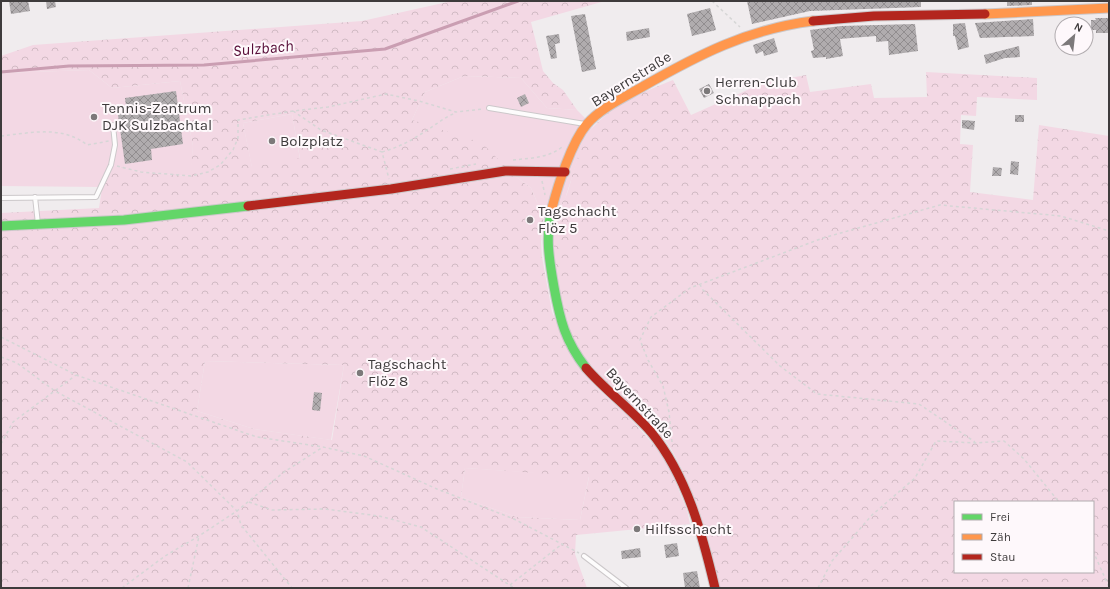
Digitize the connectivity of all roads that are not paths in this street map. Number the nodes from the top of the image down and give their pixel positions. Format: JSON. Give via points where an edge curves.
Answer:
{"nodes":[{"id":1,"x":1109,"y":8,"type":"edge"},
{"id":2,"x":489,"y":108,"type":"road end"},
{"id":3,"x":587,"y":124,"type":"junction"},
{"id":4,"x":113,"y":125,"type":"dead end"},
{"id":5,"x":564,"y":172,"type":"junction"},
{"id":6,"x":35,"y":197,"type":"junction"},
{"id":7,"x":1,"y":198,"type":"edge"},
{"id":8,"x":38,"y":224,"type":"junction"},
{"id":9,"x":1,"y":226,"type":"edge"},
{"id":10,"x":584,"y":556,"type":"road end"},
{"id":11,"x":626,"y":588,"type":"edge"},
{"id":12,"x":715,"y":588,"type":"edge"}],
"edges":[{"from":1,"to":3,"type":"street","name":"Bayernstraße","via":[[840,18],[784,25],[706,51],[608,108]]},
{"from":2,"to":3,"type":"lane"},
{"from":3,"to":5,"type":"street","name":"Bayernstraße"},
{"from":4,"to":6,"type":"lane","via":[[115,145],[110,165],[96,197]]},
{"from":5,"to":8,"type":"street","via":[[505,171],[391,189],[124,220]]},
{"from":5,"to":12,"type":"street","name":"Bayernstraße","via":[[550,219],[547,242],[563,329],[570,344],[603,386],[666,450],[700,531]]},
{"from":6,"to":7,"type":"lane"},
{"from":6,"to":8,"type":"lane"},
{"from":8,"to":9,"type":"street"},
{"from":10,"to":11,"type":"lane"}]}
